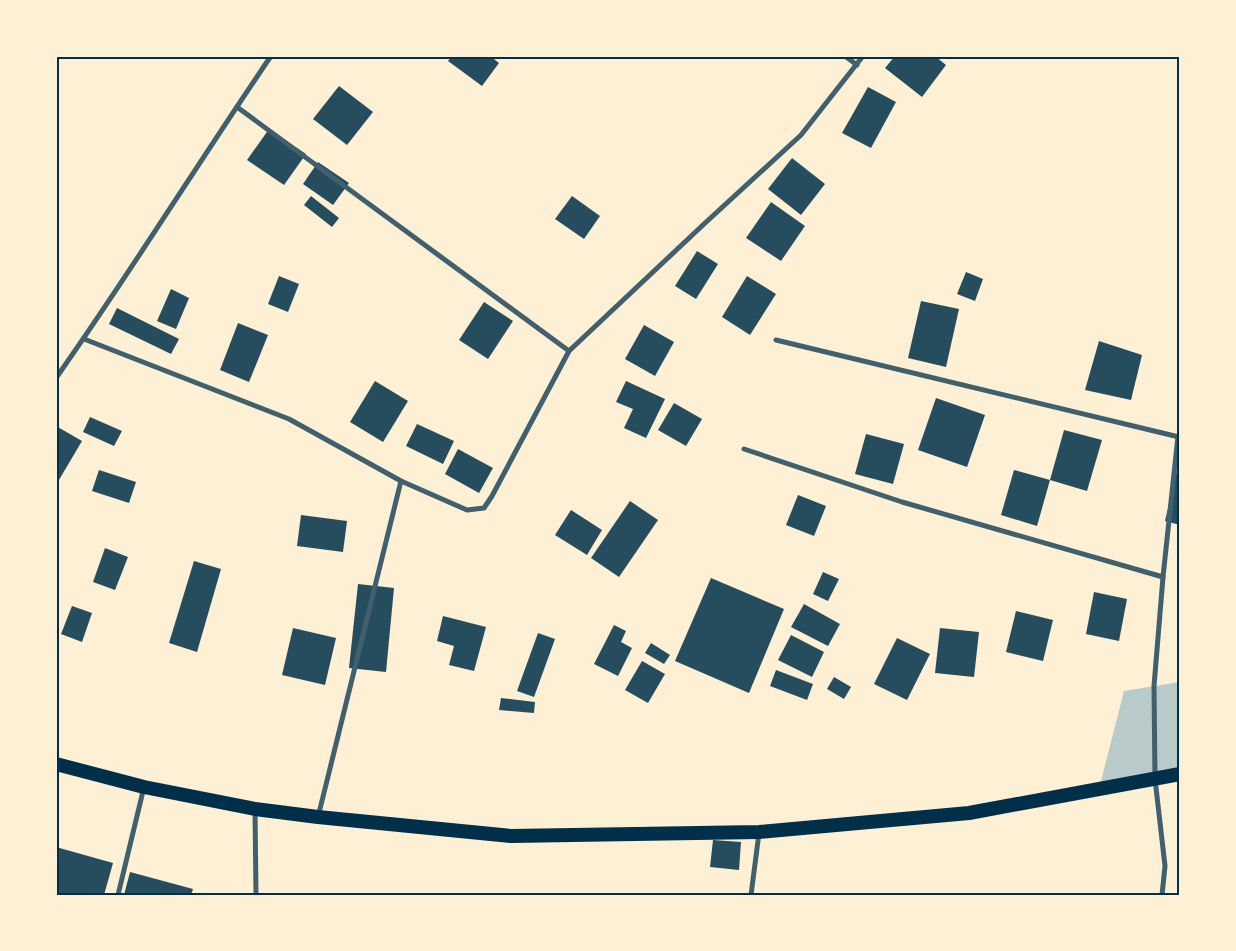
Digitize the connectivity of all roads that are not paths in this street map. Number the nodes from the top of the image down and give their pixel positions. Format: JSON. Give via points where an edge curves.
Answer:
{"nodes":[{"id":1,"x":271,"y":56,"type":"edge"},
{"id":2,"x":845,"y":56,"type":"edge"},
{"id":3,"x":863,"y":56,"type":"edge"},
{"id":4,"x":856,"y":65,"type":"junction"},
{"id":5,"x":237,"y":107,"type":"junction"},
{"id":6,"x":84,"y":339,"type":"junction"},
{"id":7,"x":776,"y":340,"type":"dead end"},
{"id":8,"x":569,"y":351,"type":"junction"},
{"id":9,"x":56,"y":378,"type":"edge"},
{"id":10,"x":1179,"y":437,"type":"edge"},
{"id":11,"x":744,"y":449,"type":"dead end"},
{"id":12,"x":401,"y":481,"type":"junction"},
{"id":13,"x":1163,"y":577,"type":"junction"},
{"id":14,"x":56,"y":764,"type":"edge"},
{"id":15,"x":1180,"y":774,"type":"edge"},
{"id":16,"x":1155,"y":778,"type":"junction"},
{"id":17,"x":144,"y":787,"type":"junction"},
{"id":18,"x":255,"y":809,"type":"junction"},
{"id":19,"x":318,"y":817,"type":"junction"},
{"id":20,"x":759,"y":832,"type":"junction"},
{"id":21,"x":118,"y":895,"type":"edge"},
{"id":22,"x":256,"y":895,"type":"edge"},
{"id":23,"x":751,"y":895,"type":"edge"},
{"id":24,"x":1162,"y":895,"type":"edge"}],
"edges":[{"from":1,"to":5,"type":"street"},
{"from":2,"to":4,"type":"street"},
{"from":3,"to":4,"type":"street"},
{"from":4,"to":8,"type":"street","via":[[801,135]]},
{"from":5,"to":6,"type":"street"},
{"from":5,"to":8,"type":"street"},
{"from":6,"to":9,"type":"street"},
{"from":6,"to":12,"type":"street","via":[[289,419]]},
{"from":7,"to":10,"type":"street"},
{"from":8,"to":12,"type":"street","via":[[484,508],[467,510]]},
{"from":10,"to":13,"type":"street"},
{"from":11,"to":13,"type":"street","via":[[902,502]]},
{"from":12,"to":19,"type":"street"},
{"from":13,"to":16,"type":"street","via":[[1154,686]]},
{"from":14,"to":17,"type":"highway"},
{"from":15,"to":16,"type":"highway"},
{"from":16,"to":20,"type":"highway","via":[[969,814]]},
{"from":16,"to":24,"type":"street","via":[[1165,866]]},
{"from":17,"to":18,"type":"highway"},
{"from":17,"to":21,"type":"street"},
{"from":18,"to":19,"type":"highway"},
{"from":18,"to":22,"type":"street"},
{"from":19,"to":20,"type":"highway","via":[[511,836]]},
{"from":20,"to":23,"type":"street"}]}
